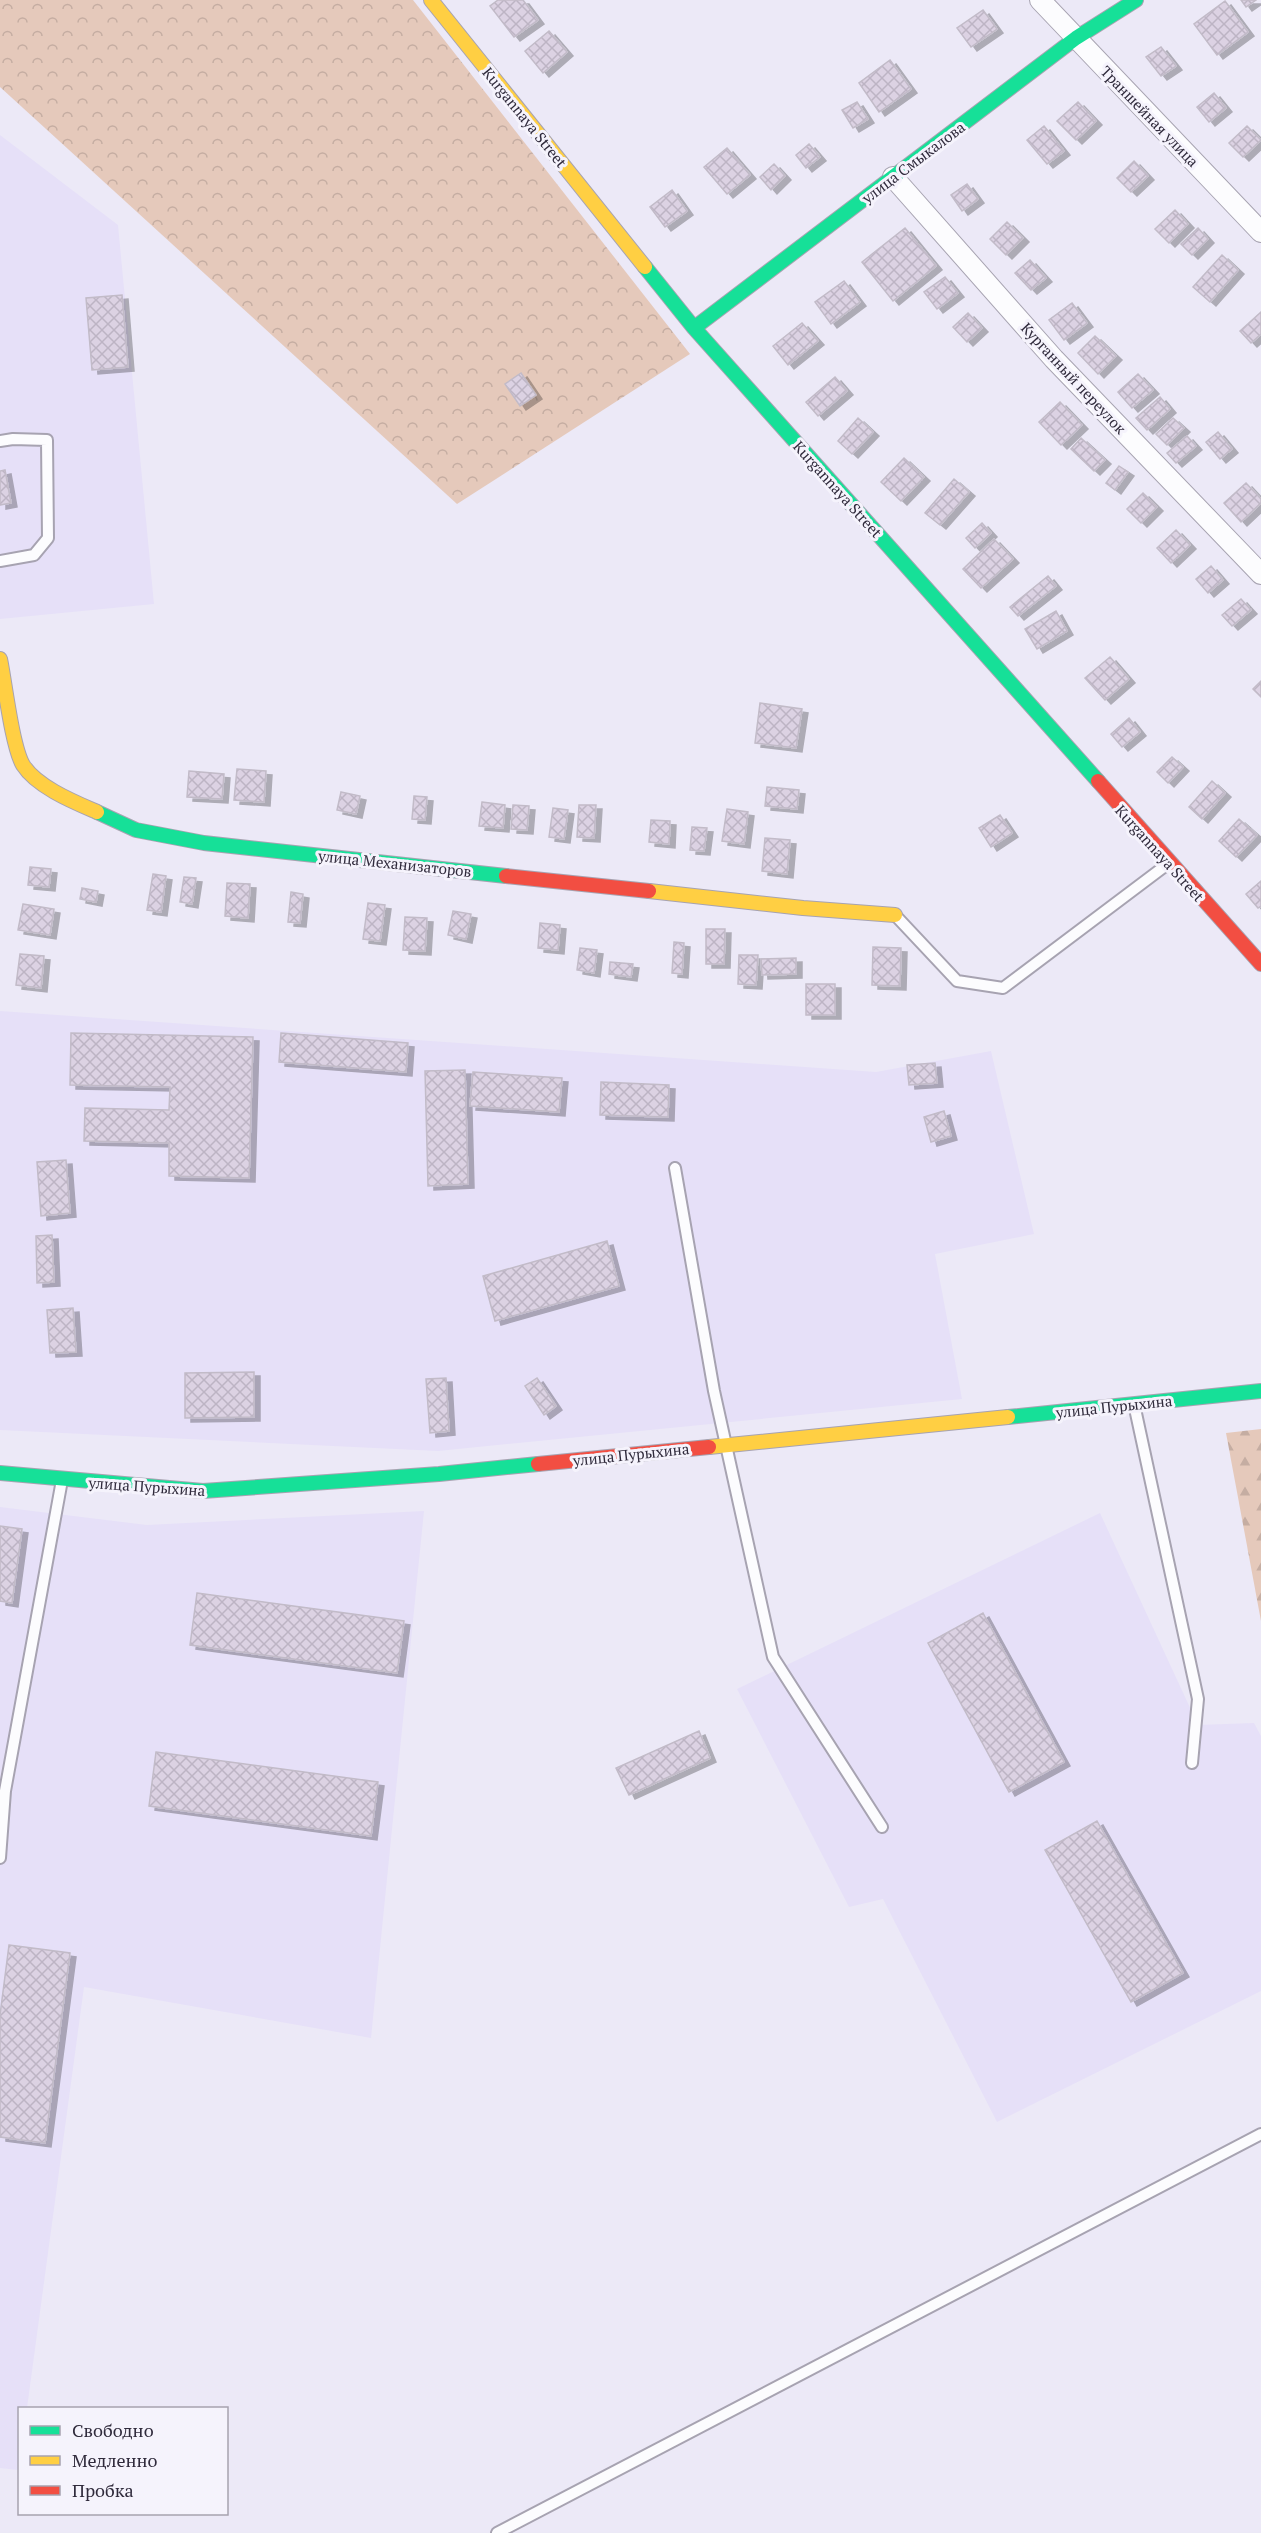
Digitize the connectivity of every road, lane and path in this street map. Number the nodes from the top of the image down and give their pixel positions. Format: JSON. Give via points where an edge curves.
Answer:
{"nodes":[{"id":1,"x":431,"y":0,"type":"edge"},
{"id":2,"x":1040,"y":0,"type":"edge"},
{"id":3,"x":1136,"y":0,"type":"edge"},
{"id":4,"x":1076,"y":38,"type":"junction"},
{"id":5,"x":893,"y":177,"type":"junction"},
{"id":6,"x":1261,"y":232,"type":"edge"},
{"id":7,"x":694,"y":328,"type":"junction"},
{"id":8,"x":0,"y":441,"type":"edge"},
{"id":9,"x":0,"y":561,"type":"edge"},
{"id":10,"x":1261,"y":574,"type":"edge"},
{"id":11,"x":0,"y":659,"type":"edge"},
{"id":12,"x":1169,"y":863,"type":"junction"},
{"id":13,"x":895,"y":915,"type":"joint"},
{"id":14,"x":1261,"y":964,"type":"edge"},
{"id":15,"x":675,"y":1168,"type":"dead end"},
{"id":16,"x":1261,"y":1391,"type":"edge"},
{"id":17,"x":1134,"y":1404,"type":"junction"},
{"id":18,"x":726,"y":1445,"type":"junction"},
{"id":19,"x":0,"y":1473,"type":"edge"},
{"id":20,"x":62,"y":1480,"type":"junction"},
{"id":21,"x":1192,"y":1763,"type":"dead end"},
{"id":22,"x":882,"y":1827,"type":"dead end"},
{"id":23,"x":0,"y":1858,"type":"edge"},
{"id":24,"x":1261,"y":2134,"type":"edge"},
{"id":25,"x":497,"y":2533,"type":"edge"}],
"edges":[{"from":1,"to":7,"type":"street","name":"Kurgannaya Street"},
{"from":2,"to":4,"type":"street","name":"Траншейная улица"},
{"from":3,"to":4,"type":"street","name":"улица Смыкалова"},
{"from":4,"to":5,"type":"street","name":"улица Смыкалова"},
{"from":4,"to":6,"type":"street","name":"Траншейная улица"},
{"from":5,"to":7,"type":"street","name":"улица Смыкалова"},
{"from":5,"to":10,"type":"street","name":"Курганный переулок","via":[[1054,359]]},
{"from":7,"to":12,"type":"street","name":"Kurgannaya Street"},
{"from":8,"to":9,"type":"lane","via":[[47,440],[48,538],[34,555]]},
{"from":11,"to":13,"type":"street","name":"улица Механизаторов","via":[[23,765],[52,792],[136,830],[216,844]]},
{"from":12,"to":13,"type":"lane","via":[[1003,988],[957,981]]},
{"from":12,"to":14,"type":"street","name":"Kurgannaya Street"},
{"from":15,"to":18,"type":"lane"},
{"from":16,"to":17,"type":"street","name":"улица Пурыхина"},
{"from":17,"to":18,"type":"street","name":"улица Пурыхина"},
{"from":17,"to":21,"type":"lane","via":[[1198,1699]]},
{"from":18,"to":20,"type":"street","name":"улица Пурыхина","via":[[439,1474],[203,1491]]},
{"from":18,"to":22,"type":"lane","via":[[773,1657]]},
{"from":19,"to":20,"type":"street","name":"улица Пурыхина"},
{"from":20,"to":23,"type":"lane","via":[[5,1791]]},
{"from":24,"to":25,"type":"lane"}]}
